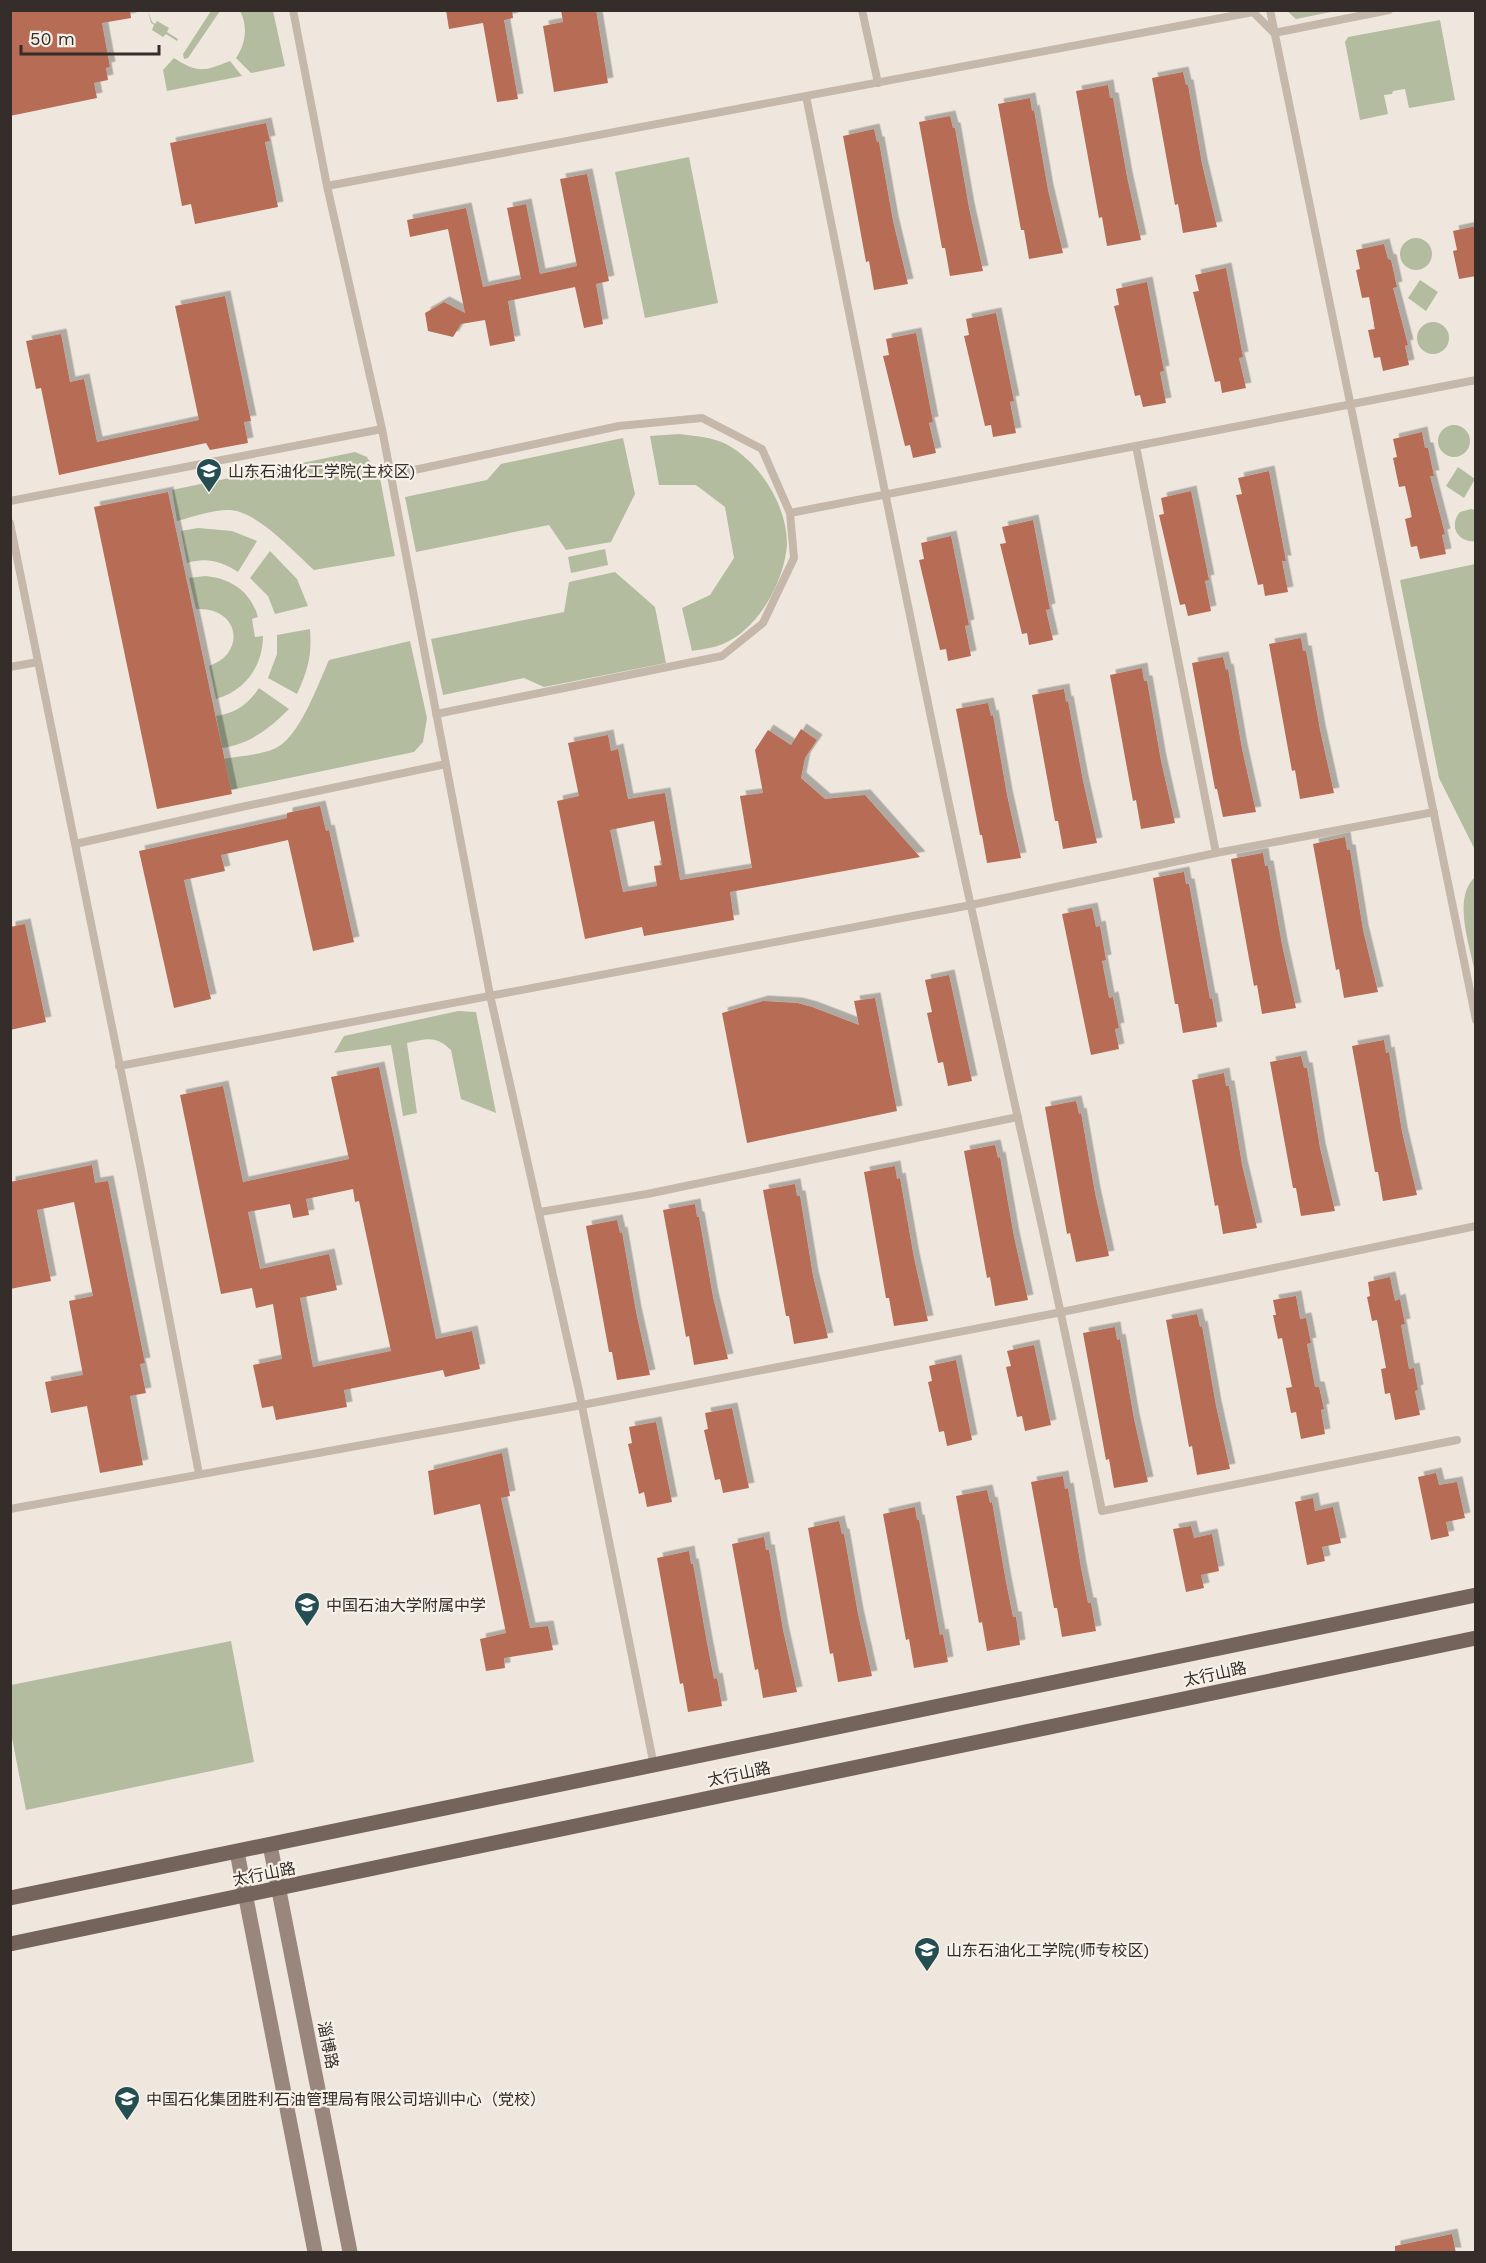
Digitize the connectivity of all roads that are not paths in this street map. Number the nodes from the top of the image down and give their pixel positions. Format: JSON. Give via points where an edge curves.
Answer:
{"nodes":[{"id":1,"x":293,"y":10,"type":"edge"},
{"id":2,"x":862,"y":10,"type":"edge"},
{"id":3,"x":1270,"y":10,"type":"edge"},
{"id":4,"x":1389,"y":10,"type":"edge"},
{"id":5,"x":1274,"y":33,"type":"junction"},
{"id":6,"x":878,"y":83,"type":"junction"},
{"id":7,"x":806,"y":96,"type":"junction"},
{"id":8,"x":327,"y":186,"type":"junction"},
{"id":9,"x":1476,"y":380,"type":"edge"},
{"id":10,"x":1352,"y":403,"type":"junction"},
{"id":11,"x":382,"y":429,"type":"junction"},
{"id":12,"x":1136,"y":446,"type":"junction"},
{"id":13,"x":391,"y":475,"type":"junction"},
{"id":14,"x":885,"y":495,"type":"junction"},
{"id":15,"x":10,"y":501,"type":"edge"},
{"id":16,"x":790,"y":513,"type":"junction"},
{"id":17,"x":10,"y":524,"type":"edge"},
{"id":18,"x":38,"y":662,"type":"junction"},
{"id":19,"x":10,"y":667,"type":"edge"},
{"id":20,"x":436,"y":714,"type":"junction"},
{"id":21,"x":446,"y":764,"type":"junction"},
{"id":22,"x":1434,"y":812,"type":"junction"},
{"id":23,"x":75,"y":844,"type":"junction"},
{"id":24,"x":1216,"y":853,"type":"junction"},
{"id":25,"x":971,"y":905,"type":"junction"},
{"id":26,"x":489,"y":995,"type":"junction"},
{"id":27,"x":1476,"y":1020,"type":"edge"},
{"id":28,"x":119,"y":1066,"type":"junction"},
{"id":29,"x":1018,"y":1117,"type":"junction"},
{"id":30,"x":540,"y":1212,"type":"junction"},
{"id":31,"x":1476,"y":1226,"type":"edge"},
{"id":32,"x":1062,"y":1312,"type":"junction"},
{"id":33,"x":582,"y":1405,"type":"junction"},
{"id":34,"x":1457,"y":1440,"type":"dead end"},
{"id":35,"x":199,"y":1473,"type":"junction"},
{"id":36,"x":10,"y":1509,"type":"edge"},
{"id":37,"x":1476,"y":1595,"type":"edge"},
{"id":38,"x":1476,"y":1638,"type":"edge"},
{"id":39,"x":654,"y":1766,"type":"junction"},
{"id":40,"x":270,"y":1845,"type":"junction"},
{"id":41,"x":237,"y":1852,"type":"junction"},
{"id":42,"x":279,"y":1890,"type":"junction"},
{"id":43,"x":246,"y":1896,"type":"junction"},
{"id":44,"x":10,"y":1898,"type":"edge"},
{"id":45,"x":10,"y":1944,"type":"edge"},
{"id":46,"x":315,"y":2253,"type":"edge"},
{"id":47,"x":350,"y":2253,"type":"edge"}],
"edges":[{"from":1,"to":8,"type":"lane"},
{"from":2,"to":6,"type":"lane"},
{"from":3,"to":5,"type":"lane"},
{"from":4,"to":5,"type":"lane"},
{"from":5,"to":6,"type":"lane","via":[[1253,12]]},
{"from":5,"to":10,"type":"lane"},
{"from":6,"to":7,"type":"lane"},
{"from":7,"to":8,"type":"lane"},
{"from":7,"to":14,"type":"lane"},
{"from":8,"to":11,"type":"lane"},
{"from":9,"to":10,"type":"lane"},
{"from":10,"to":12,"type":"lane"},
{"from":10,"to":22,"type":"lane"},
{"from":11,"to":13,"type":"lane"},
{"from":11,"to":15,"type":"lane"},
{"from":12,"to":14,"type":"lane"},
{"from":12,"to":24,"type":"lane"},
{"from":13,"to":16,"type":"lane","via":[[620,426],[702,418],[762,449]]},
{"from":13,"to":20,"type":"lane"},
{"from":14,"to":16,"type":"lane"},
{"from":14,"to":25,"type":"lane"},
{"from":16,"to":20,"type":"lane","via":[[794,558],[763,624],[722,656]]},
{"from":17,"to":18,"type":"lane"},
{"from":18,"to":19,"type":"lane"},
{"from":18,"to":23,"type":"lane"},
{"from":20,"to":21,"type":"lane"},
{"from":21,"to":23,"type":"lane"},
{"from":21,"to":26,"type":"lane"},
{"from":22,"to":24,"type":"lane"},
{"from":22,"to":27,"type":"lane"},
{"from":23,"to":28,"type":"lane"},
{"from":24,"to":25,"type":"lane"},
{"from":25,"to":26,"type":"lane"},
{"from":25,"to":29,"type":"lane"},
{"from":26,"to":28,"type":"lane"},
{"from":26,"to":30,"type":"lane"},
{"from":28,"to":35,"type":"lane"},
{"from":29,"to":30,"type":"lane","via":[[647,1194]]},
{"from":29,"to":32,"type":"lane"},
{"from":30,"to":33,"type":"lane"},
{"from":31,"to":32,"type":"lane"},
{"from":32,"to":33,"type":"lane"},
{"from":32,"to":34,"type":"lane","via":[[1102,1511]]},
{"from":33,"to":35,"type":"lane"},
{"from":33,"to":39,"type":"lane"},
{"from":35,"to":36,"type":"lane"},
{"from":37,"to":39,"type":"main road","name":"太行山路"},
{"from":38,"to":42,"type":"main road","name":"太行山路"},
{"from":39,"to":40,"type":"main road","name":"太行山路"},
{"from":40,"to":41,"type":"main road","name":"太行山路"},
{"from":40,"to":42,"type":"main road","name":"淄博路"},
{"from":41,"to":43,"type":"main road"},
{"from":41,"to":44,"type":"main road","name":"太行山路"},
{"from":42,"to":43,"type":"main road","name":"太行山路"},
{"from":42,"to":47,"type":"main road","name":"淄博路"},
{"from":43,"to":45,"type":"main road","name":"太行山路"},
{"from":43,"to":46,"type":"main road"}]}
